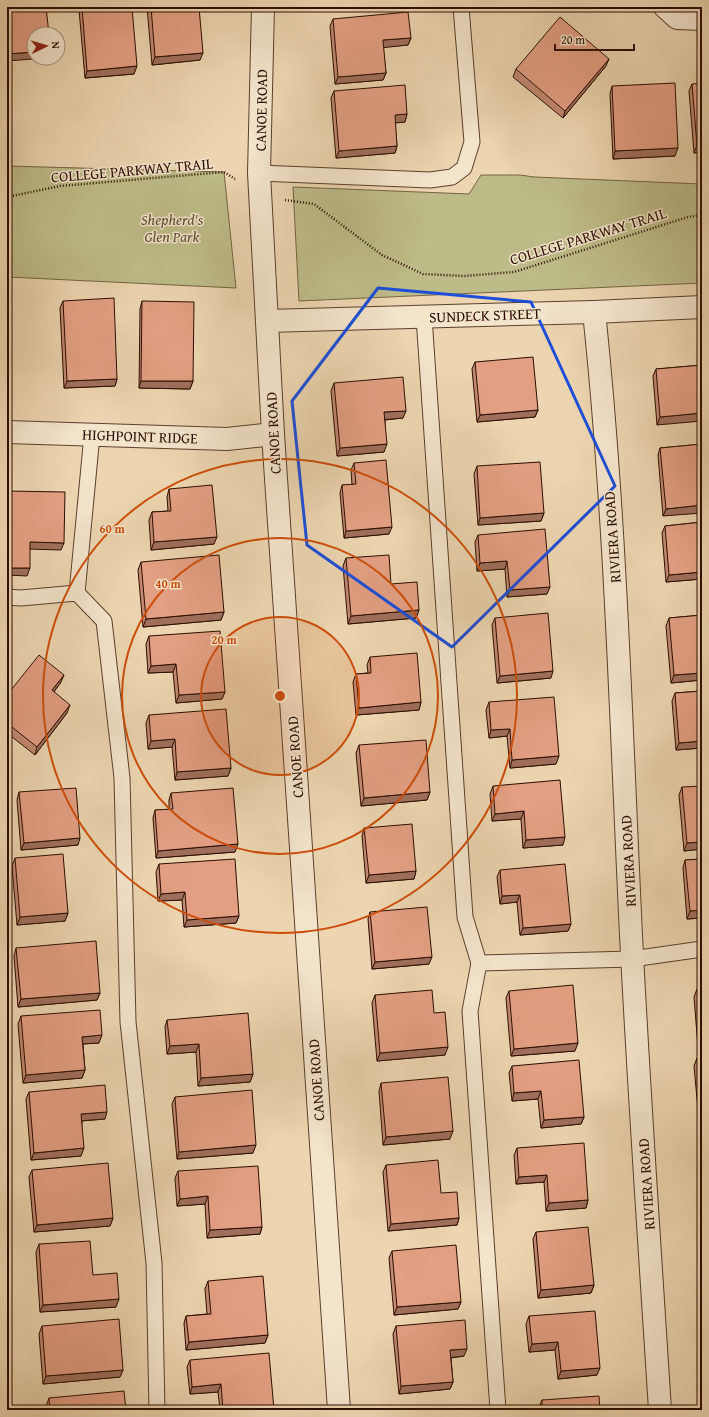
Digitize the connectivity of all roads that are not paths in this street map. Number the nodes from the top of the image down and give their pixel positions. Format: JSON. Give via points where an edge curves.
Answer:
{"nodes":[{"id":1,"x":263,"y":7,"type":"edge"},
{"id":2,"x":461,"y":7,"type":"edge"},
{"id":3,"x":665,"y":7,"type":"edge"},
{"id":4,"x":702,"y":19,"type":"edge"},
{"id":5,"x":259,"y":173,"type":"junction"},
{"id":6,"x":702,"y":307,"type":"edge"},
{"id":7,"x":594,"y":312,"type":"junction"},
{"id":8,"x":424,"y":317,"type":"junction"},
{"id":9,"x":267,"y":321,"type":"junction"},
{"id":10,"x":7,"y":432,"type":"edge"},
{"id":11,"x":273,"y":434,"type":"junction"},
{"id":12,"x":92,"y":435,"type":"junction"},
{"id":13,"x":78,"y":593,"type":"junction"},
{"id":14,"x":7,"y":597,"type":"edge"},
{"id":15,"x":702,"y":949,"type":"edge"},
{"id":16,"x":632,"y":959,"type":"junction"},
{"id":17,"x":480,"y":963,"type":"junction"},
{"id":18,"x":157,"y":1410,"type":"edge"},
{"id":19,"x":338,"y":1410,"type":"edge"},
{"id":20,"x":498,"y":1410,"type":"edge"},
{"id":21,"x":660,"y":1410,"type":"edge"}],
"edges":[{"from":1,"to":5,"type":"street","name":"CANOE ROAD"},
{"from":2,"to":5,"type":"lane","via":[[472,142],[464,168],[452,177],[430,180]]},
{"from":3,"to":4,"type":"street","via":[[677,18]]},
{"from":5,"to":9,"type":"street","name":"CANOE ROAD"},
{"from":6,"to":7,"type":"street","name":"SUNDECK STREET"},
{"from":7,"to":8,"type":"street","name":"SUNDECK STREET"},
{"from":7,"to":16,"type":"street","name":"RIVIERA ROAD","via":[[613,550]]},
{"from":8,"to":9,"type":"street","name":"SUNDECK STREET"},
{"from":8,"to":17,"type":"lane","via":[[465,917]]},
{"from":9,"to":11,"type":"street","name":"CANOE ROAD"},
{"from":10,"to":12,"type":"street","name":"HIGHPOINT RIDGE"},
{"from":11,"to":12,"type":"street","name":"HIGHPOINT RIDGE","via":[[227,439]]},
{"from":11,"to":19,"type":"street","name":"CANOE ROAD"},
{"from":12,"to":13,"type":"lane"},
{"from":13,"to":14,"type":"lane"},
{"from":13,"to":18,"type":"lane","via":[[104,621],[122,778],[128,1022],[154,1263]]},
{"from":15,"to":16,"type":"lane"},
{"from":16,"to":17,"type":"lane"},
{"from":16,"to":21,"type":"street","name":"RIVIERA ROAD"},
{"from":17,"to":20,"type":"lane","via":[[470,1011]]}]}
